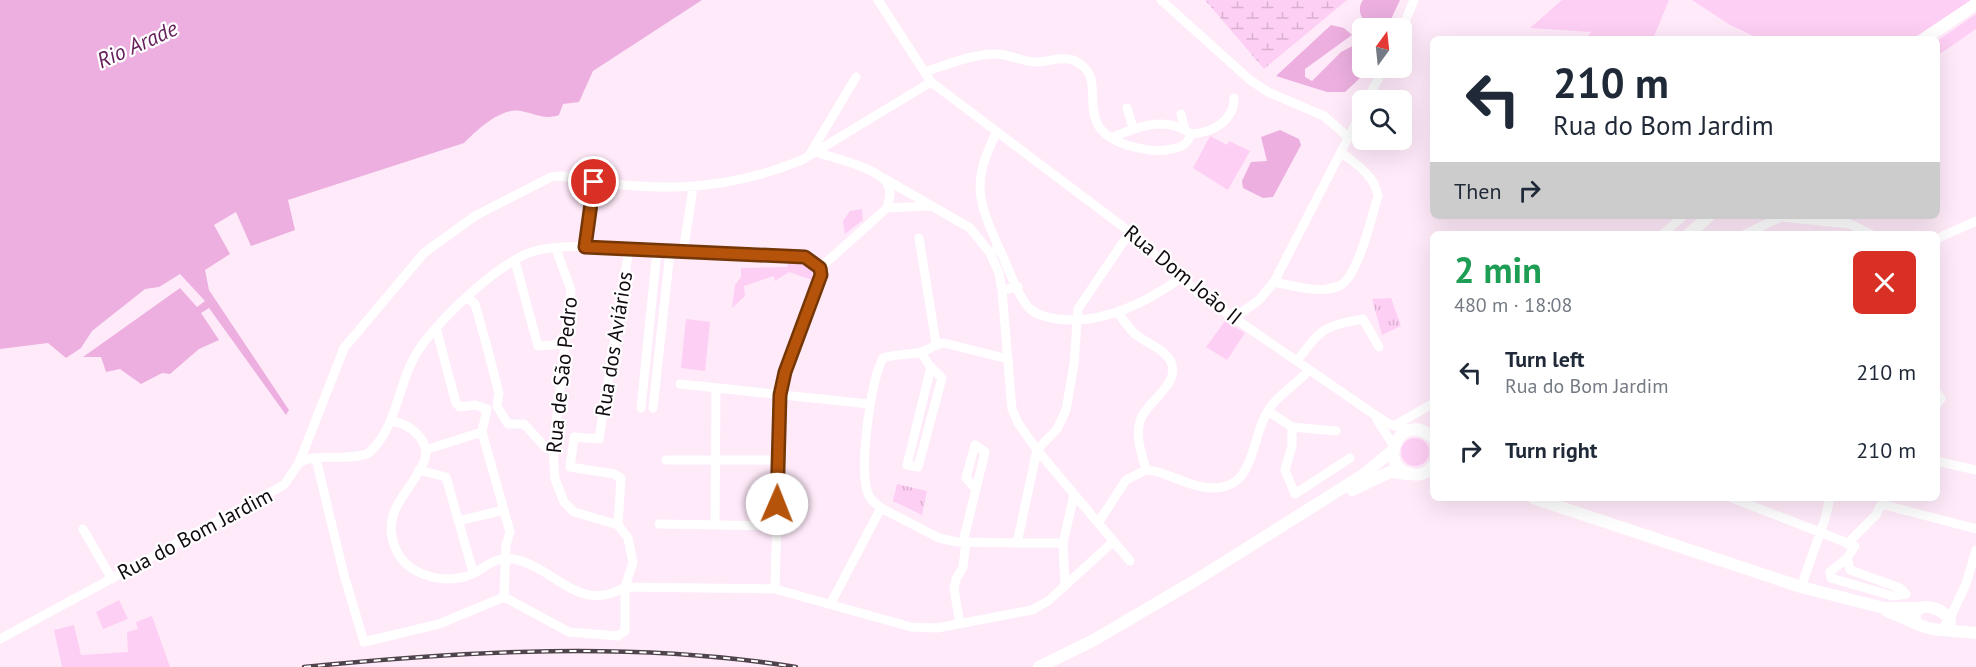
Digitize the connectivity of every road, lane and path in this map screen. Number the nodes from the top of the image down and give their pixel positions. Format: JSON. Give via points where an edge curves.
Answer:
{"nodes":[{"id":1,"x":878,"y":0,"type":"edge"},
{"id":2,"x":1161,"y":0,"type":"edge"},
{"id":3,"x":1414,"y":0,"type":"edge"},
{"id":4,"x":1976,"y":4,"type":"edge"},
{"id":5,"x":1407,"y":18,"type":"edge"},
{"id":6,"x":1928,"y":36,"type":"edge"},
{"id":7,"x":924,"y":72,"type":"junction"},
{"id":8,"x":856,"y":76,"type":"dead end"},
{"id":9,"x":931,"y":82,"type":"junction"},
{"id":10,"x":1234,"y":98,"type":"dead end"},
{"id":11,"x":1126,"y":108,"type":"dead end"},
{"id":12,"x":1181,"y":114,"type":"dead end"},
{"id":13,"x":1199,"y":123,"type":"dead end"},
{"id":14,"x":1133,"y":128,"type":"junction"},
{"id":15,"x":1352,"y":130,"type":"edge"},
{"id":16,"x":996,"y":133,"type":"junction"},
{"id":17,"x":1190,"y":133,"type":"junction"},
{"id":18,"x":1348,"y":137,"type":"junction"},
{"id":19,"x":1111,"y":138,"type":"junction"},
{"id":20,"x":1341,"y":152,"type":"junction"},
{"id":21,"x":812,"y":154,"type":"junction"},
{"id":22,"x":882,"y":178,"type":"junction"},
{"id":23,"x":594,"y":182,"type":"junction"},
{"id":24,"x":693,"y":188,"type":"junction"},
{"id":25,"x":929,"y":206,"type":"junction"},
{"id":26,"x":887,"y":208,"type":"junction"},
{"id":27,"x":1680,"y":219,"type":"edge"},
{"id":28,"x":1706,"y":219,"type":"edge"},
{"id":29,"x":1777,"y":219,"type":"edge"},
{"id":30,"x":1801,"y":219,"type":"edge"},
{"id":31,"x":1976,"y":221,"type":"edge"},
{"id":32,"x":1666,"y":231,"type":"edge"},
{"id":33,"x":1692,"y":231,"type":"edge"},
{"id":34,"x":1751,"y":231,"type":"edge"},
{"id":35,"x":1865,"y":231,"type":"edge"},
{"id":36,"x":1130,"y":232,"type":"junction"},
{"id":37,"x":1940,"y":237,"type":"edge"},
{"id":38,"x":919,"y":238,"type":"dead end"},
{"id":39,"x":585,"y":247,"type":"junction"},
{"id":40,"x":556,"y":249,"type":"junction"},
{"id":41,"x":629,"y":249,"type":"junction"},
{"id":42,"x":657,"y":251,"type":"junction"},
{"id":43,"x":994,"y":251,"type":"junction"},
{"id":44,"x":670,"y":252,"type":"junction"},
{"id":45,"x":683,"y":253,"type":"junction"},
{"id":46,"x":515,"y":261,"type":"junction"},
{"id":47,"x":820,"y":268,"type":"junction"},
{"id":48,"x":1182,"y":277,"type":"junction"},
{"id":49,"x":1274,"y":282,"type":"junction"},
{"id":50,"x":1018,"y":287,"type":"junction"},
{"id":51,"x":1002,"y":290,"type":"junction"},
{"id":52,"x":472,"y":298,"type":"junction"},
{"id":53,"x":1118,"y":312,"type":"junction"},
{"id":54,"x":1234,"y":318,"type":"junction"},
{"id":55,"x":1076,"y":321,"type":"junction"},
{"id":56,"x":436,"y":328,"type":"junction"},
{"id":57,"x":565,"y":344,"type":"junction"},
{"id":58,"x":936,"y":344,"type":"junction"},
{"id":59,"x":1379,"y":346,"type":"dead end"},
{"id":60,"x":921,"y":352,"type":"junction"},
{"id":61,"x":1008,"y":359,"type":"junction"},
{"id":62,"x":1297,"y":361,"type":"junction"},
{"id":63,"x":931,"y":367,"type":"junction"},
{"id":64,"x":1309,"y":370,"type":"junction"},
{"id":65,"x":680,"y":384,"type":"dead end"},
{"id":66,"x":716,"y":388,"type":"junction"},
{"id":67,"x":780,"y":395,"type":"junction"},
{"id":68,"x":869,"y":404,"type":"junction"},
{"id":69,"x":497,"y":405,"type":"junction"},
{"id":70,"x":1430,"y":405,"type":"edge"},
{"id":71,"x":395,"y":408,"type":"junction"},
{"id":72,"x":641,"y":408,"type":"dead end"},
{"id":73,"x":653,"y":408,"type":"dead end"},
{"id":74,"x":487,"y":409,"type":"junction"},
{"id":75,"x":1268,"y":411,"type":"junction"},
{"id":76,"x":1372,"y":413,"type":"junction"},
{"id":77,"x":392,"y":422,"type":"junction"},
{"id":78,"x":405,"y":424,"type":"junction"},
{"id":79,"x":1394,"y":426,"type":"junction"},
{"id":80,"x":1292,"y":427,"type":"junction"},
{"id":81,"x":1430,"y":427,"type":"edge"},
{"id":82,"x":1415,"y":430,"type":"junction"},
{"id":83,"x":1336,"y":431,"type":"dead end"},
{"id":84,"x":482,"y":432,"type":"junction"},
{"id":85,"x":1430,"y":436,"type":"edge"},
{"id":86,"x":1393,"y":448,"type":"junction"},
{"id":87,"x":425,"y":450,"type":"junction"},
{"id":88,"x":1037,"y":450,"type":"junction"},
{"id":89,"x":553,"y":451,"type":"junction"},
{"id":90,"x":1350,"y":458,"type":"dead end"},
{"id":91,"x":316,"y":459,"type":"junction"},
{"id":92,"x":666,"y":460,"type":"dead end"},
{"id":93,"x":715,"y":460,"type":"junction"},
{"id":94,"x":778,"y":460,"type":"junction"},
{"id":95,"x":1940,"y":462,"type":"edge"},
{"id":96,"x":299,"y":463,"type":"junction"},
{"id":97,"x":1430,"y":468,"type":"edge"},
{"id":98,"x":419,"y":470,"type":"junction"},
{"id":99,"x":1146,"y":470,"type":"junction"},
{"id":100,"x":1976,"y":470,"type":"edge"},
{"id":101,"x":1412,"y":474,"type":"junction"},
{"id":102,"x":1430,"y":478,"type":"edge"},
{"id":103,"x":976,"y":489,"type":"dead end"},
{"id":104,"x":1074,"y":495,"type":"junction"},
{"id":105,"x":1542,"y":501,"type":"edge"},
{"id":106,"x":1739,"y":501,"type":"edge"},
{"id":107,"x":1829,"y":501,"type":"edge"},
{"id":108,"x":881,"y":508,"type":"junction"},
{"id":109,"x":504,"y":510,"type":"junction"},
{"id":110,"x":458,"y":521,"type":"junction"},
{"id":111,"x":1098,"y":523,"type":"junction"},
{"id":112,"x":659,"y":524,"type":"dead end"},
{"id":113,"x":618,"y":525,"type":"junction"},
{"id":114,"x":715,"y":525,"type":"junction"},
{"id":115,"x":777,"y":526,"type":"junction"},
{"id":116,"x":83,"y":529,"type":"dead end"},
{"id":117,"x":1976,"y":529,"type":"edge"},
{"id":118,"x":1271,"y":533,"type":"junction"},
{"id":119,"x":1820,"y":535,"type":"junction"},
{"id":120,"x":1114,"y":541,"type":"junction"},
{"id":121,"x":965,"y":542,"type":"junction"},
{"id":122,"x":1017,"y":543,"type":"junction"},
{"id":123,"x":1063,"y":543,"type":"junction"},
{"id":124,"x":1847,"y":544,"type":"junction"},
{"id":125,"x":1976,"y":550,"type":"edge"},
{"id":126,"x":506,"y":558,"type":"junction"},
{"id":127,"x":1847,"y":558,"type":"junction"},
{"id":128,"x":1130,"y":561,"type":"dead end"},
{"id":129,"x":473,"y":572,"type":"junction"},
{"id":130,"x":112,"y":579,"type":"junction"},
{"id":131,"x":1065,"y":586,"type":"junction"},
{"id":132,"x":625,"y":587,"type":"junction"},
{"id":133,"x":1801,"y":587,"type":"junction"},
{"id":134,"x":775,"y":590,"type":"junction"},
{"id":135,"x":1962,"y":593,"type":"junction"},
{"id":136,"x":504,"y":597,"type":"junction"},
{"id":137,"x":1848,"y":600,"type":"junction"},
{"id":138,"x":831,"y":603,"type":"junction"},
{"id":139,"x":1918,"y":608,"type":"junction"},
{"id":140,"x":1934,"y":608,"type":"junction"},
{"id":141,"x":1915,"y":623,"type":"junction"},
{"id":142,"x":1948,"y":623,"type":"junction"},
{"id":143,"x":960,"y":624,"type":"junction"},
{"id":144,"x":1976,"y":632,"type":"edge"},
{"id":145,"x":0,"y":639,"type":"edge"},
{"id":146,"x":1039,"y":667,"type":"edge"}],
"edges":[{"from":1,"to":7,"type":"street","name":"Rua Dom João II"},
{"from":2,"to":18,"type":"street","via":[[1250,80],[1324,116]]},
{"from":3,"to":5,"type":"street"},
{"from":4,"to":6,"type":"main road"},
{"from":7,"to":9,"type":"street","name":"Rua Dom João II"},
{"from":7,"to":19,"type":"street","via":[[985,55],[1038,62],[1072,60],[1092,78],[1094,122]]},
{"from":8,"to":21,"type":"street"},
{"from":9,"to":16,"type":"street","name":"Rua Dom João II"},
{"from":9,"to":21,"type":"street","name":"Rua do Bom Jardim"},
{"from":10,"to":17,"type":"street","via":[[1229,118],[1202,133]]},
{"from":11,"to":14,"type":"street"},
{"from":12,"to":17,"type":"street"},
{"from":13,"to":17,"type":"street"},
{"from":14,"to":17,"type":"street","via":[[1159,120]]},
{"from":14,"to":19,"type":"street"},
{"from":15,"to":18,"type":"street"},
{"from":16,"to":36,"type":"street","name":"Rua Dom João II"},
{"from":16,"to":43,"type":"street","via":[[982,162],[979,179]]},
{"from":17,"to":19,"type":"street","via":[[1189,142],[1182,147],[1161,151],[1140,149]]},
{"from":18,"to":20,"type":"street"},
{"from":20,"to":49,"type":"street"},
{"from":20,"to":49,"type":"street","via":[[1377,186],[1378,196],[1351,276],[1340,285],[1314,289]]},
{"from":21,"to":22,"type":"street","via":[[873,171]]},
{"from":21,"to":24,"type":"street","name":"Rua do Bom Jardim","via":[[780,169]]},
{"from":22,"to":25,"type":"street"},
{"from":22,"to":26,"type":"street","via":[[890,196]]},
{"from":23,"to":24,"type":"street","name":"Rua do Bom Jardim","via":[[642,189]]},
{"from":23,"to":39,"type":"street"},
{"from":23,"to":96,"type":"street","name":"Rua do Bom Jardim","via":[[550,177],[475,216],[424,254],[344,348]]},
{"from":24,"to":45,"type":"street"},
{"from":25,"to":26,"type":"street"},
{"from":25,"to":43,"type":"street","via":[[970,228]]},
{"from":26,"to":47,"type":"street"},
{"from":27,"to":32,"type":"street"},
{"from":28,"to":33,"type":"main road"},
{"from":29,"to":34,"type":"street"},
{"from":30,"to":35,"type":"street","via":[[1850,224]]},
{"from":31,"to":37,"type":"street"},
{"from":36,"to":48,"type":"street","name":"Rua Dom João II"},
{"from":36,"to":55,"type":"street","via":[[1078,309]]},
{"from":38,"to":58,"type":"street"},
{"from":39,"to":40,"type":"street"},
{"from":39,"to":41,"type":"street"},
{"from":40,"to":46,"type":"street","via":[[525,254]]},
{"from":40,"to":57,"type":"street","name":"Rua de São Pedro","via":[[571,290]]},
{"from":41,"to":42,"type":"street"},
{"from":41,"to":113,"type":"street","name":"Rua dos Aviários","via":[[599,439],[574,437],[570,467],[621,478]]},
{"from":42,"to":44,"type":"street"},
{"from":42,"to":72,"type":"street"},
{"from":43,"to":50,"type":"street"},
{"from":43,"to":51,"type":"street"},
{"from":44,"to":45,"type":"street"},
{"from":44,"to":73,"type":"street"},
{"from":45,"to":47,"type":"street","via":[[805,257]]},
{"from":46,"to":52,"type":"street","via":[[489,278]]},
{"from":46,"to":57,"type":"street","via":[[538,346]]},
{"from":47,"to":67,"type":"street","via":[[821,275]]},
{"from":48,"to":53,"type":"street","via":[[1161,292]]},
{"from":48,"to":54,"type":"street","name":"Rua Dom João II"},
{"from":49,"to":54,"type":"street","via":[[1259,300]]},
{"from":50,"to":51,"type":"street"},
{"from":50,"to":55,"type":"street","via":[[1027,305],[1038,314]]},
{"from":51,"to":61,"type":"street"},
{"from":52,"to":56,"type":"street"},
{"from":52,"to":69,"type":"street","via":[[499,393]]},
{"from":53,"to":55,"type":"street"},
{"from":53,"to":99,"type":"street","via":[[1135,333],[1166,355],[1173,368],[1170,381],[1140,422],[1139,442]]},
{"from":54,"to":62,"type":"street","name":"Rua Dom João II"},
{"from":55,"to":88,"type":"street","via":[[1066,410],[1057,429]]},
{"from":56,"to":71,"type":"street","via":[[407,369]]},
{"from":56,"to":74,"type":"street","via":[[456,403]]},
{"from":57,"to":89,"type":"street","name":"Rua de São Pedro"},
{"from":58,"to":60,"type":"street"},
{"from":58,"to":61,"type":"street"},
{"from":59,"to":62,"type":"street","via":[[1363,319],[1332,324],[1318,334]]},
{"from":60,"to":63,"type":"street"},
{"from":60,"to":68,"type":"street","via":[[883,358]]},
{"from":61,"to":88,"type":"street","via":[[1012,409]]},
{"from":62,"to":64,"type":"street","name":"Rua Dom João II"},
{"from":63,"to":63,"type":"street","via":[[942,378],[918,467],[907,465]]},
{"from":64,"to":75,"type":"street"},
{"from":64,"to":76,"type":"street","name":"Rua Dom João II"},
{"from":65,"to":66,"type":"street"},
{"from":66,"to":67,"type":"street"},
{"from":66,"to":93,"type":"street"},
{"from":67,"to":68,"type":"street"},
{"from":67,"to":94,"type":"street"},
{"from":68,"to":108,"type":"street","via":[[865,484],[869,497]]},
{"from":69,"to":74,"type":"street"},
{"from":69,"to":89,"type":"street","via":[[508,424],[524,424]]},
{"from":70,"to":79,"type":"street"},
{"from":71,"to":77,"type":"street"},
{"from":71,"to":78,"type":"street"},
{"from":74,"to":84,"type":"street"},
{"from":75,"to":80,"type":"street"},
{"from":75,"to":99,"type":"street","via":[[1260,423],[1245,472],[1236,483],[1212,488],[1196,486]]},
{"from":76,"to":79,"type":"street","name":"Rua Dom João II"},
{"from":76,"to":86,"type":"street"},
{"from":77,"to":78,"type":"street"},
{"from":77,"to":91,"type":"street","via":[[369,453]]},
{"from":78,"to":87,"type":"street","via":[[421,437]]},
{"from":79,"to":82,"type":"street","name":"Rua Dom João II"},
{"from":80,"to":83,"type":"street"},
{"from":80,"to":90,"type":"street","via":[[1292,446],[1285,470],[1295,494]]},
{"from":81,"to":82,"type":"main road"},
{"from":82,"to":85,"type":"main road"},
{"from":82,"to":86,"type":"main road","via":[[1402,434]]},
{"from":84,"to":87,"type":"street"},
{"from":84,"to":109,"type":"street"},
{"from":86,"to":101,"type":"main road","via":[[1396,464]]},
{"from":86,"to":118,"type":"main road","via":[[1364,475]]},
{"from":87,"to":98,"type":"street"},
{"from":88,"to":104,"type":"street"},
{"from":88,"to":122,"type":"street"},
{"from":89,"to":113,"type":"street","name":"Rua de São Pedro","via":[[555,479],[564,502],[574,512]]},
{"from":91,"to":96,"type":"street","via":[[307,458]]},
{"from":91,"to":136,"type":"street","via":[[364,642],[439,624]]},
{"from":92,"to":93,"type":"street"},
{"from":93,"to":94,"type":"street"},
{"from":93,"to":114,"type":"street"},
{"from":94,"to":115,"type":"street"},
{"from":95,"to":100,"type":"street"},
{"from":96,"to":130,"type":"street","name":"Rua do Bom Jardim","via":[[274,493]]},
{"from":97,"to":101,"type":"main road"},
{"from":98,"to":110,"type":"street","via":[[446,477]]},
{"from":98,"to":129,"type":"street","via":[[391,518],[396,549],[403,561],[424,576],[466,577]]},
{"from":99,"to":111,"type":"street","via":[[1126,480]]},
{"from":101,"to":102,"type":"main road"},
{"from":101,"to":118,"type":"main road","via":[[1390,472],[1378,477]]},
{"from":103,"to":121,"type":"street"},
{"from":104,"to":111,"type":"street"},
{"from":104,"to":123,"type":"street"},
{"from":105,"to":133,"type":"main road"},
{"from":106,"to":119,"type":"street"},
{"from":107,"to":119,"type":"street"},
{"from":108,"to":121,"type":"street","via":[[939,538]]},
{"from":108,"to":138,"type":"street"},
{"from":109,"to":110,"type":"street"},
{"from":109,"to":126,"type":"street","via":[[510,532]]},
{"from":110,"to":129,"type":"street"},
{"from":111,"to":120,"type":"street"},
{"from":112,"to":114,"type":"street"},
{"from":113,"to":132,"type":"street","via":[[632,552]]},
{"from":114,"to":115,"type":"street"},
{"from":115,"to":134,"type":"street"},
{"from":116,"to":130,"type":"street"},
{"from":117,"to":124,"type":"street","via":[[1881,504],[1876,515]]},
{"from":118,"to":146,"type":"main road","via":[[1094,639]]},
{"from":119,"to":124,"type":"street"},
{"from":119,"to":133,"type":"street"},
{"from":120,"to":128,"type":"street"},
{"from":120,"to":131,"type":"street"},
{"from":121,"to":122,"type":"street"},
{"from":121,"to":143,"type":"street","via":[[963,567],[954,589]]},
{"from":122,"to":123,"type":"street"},
{"from":123,"to":131,"type":"street"},
{"from":124,"to":127,"type":"street","via":[[1855,546]]},
{"from":125,"to":135,"type":"street"},
{"from":126,"to":129,"type":"street","via":[[495,559]]},
{"from":126,"to":132,"type":"street","via":[[525,562],[584,594],[611,595]]},
{"from":126,"to":136,"type":"street"},
{"from":127,"to":127,"type":"street","via":[[1830,572],[1830,578],[1893,596],[1906,594],[1900,588],[1850,570]]},
{"from":130,"to":145,"type":"street","name":"Rua do Bom Jardim"},
{"from":131,"to":143,"type":"street","via":[[1032,610]]},
{"from":132,"to":134,"type":"street"},
{"from":132,"to":136,"type":"street","via":[[625,631],[618,636],[569,632]]},
{"from":133,"to":137,"type":"main road"},
{"from":134,"to":138,"type":"street"},
{"from":135,"to":140,"type":"street"},
{"from":135,"to":142,"type":"street"},
{"from":137,"to":139,"type":"main road","via":[[1884,608]]},
{"from":137,"to":141,"type":"main road"},
{"from":138,"to":143,"type":"street","via":[[911,627]]},
{"from":139,"to":140,"type":"main road"},
{"from":139,"to":141,"type":"main road","via":[[1913,615]]},
{"from":140,"to":142,"type":"main road"},
{"from":141,"to":142,"type":"main road","via":[[1926,629]]},
{"from":142,"to":144,"type":"main road"}]}
